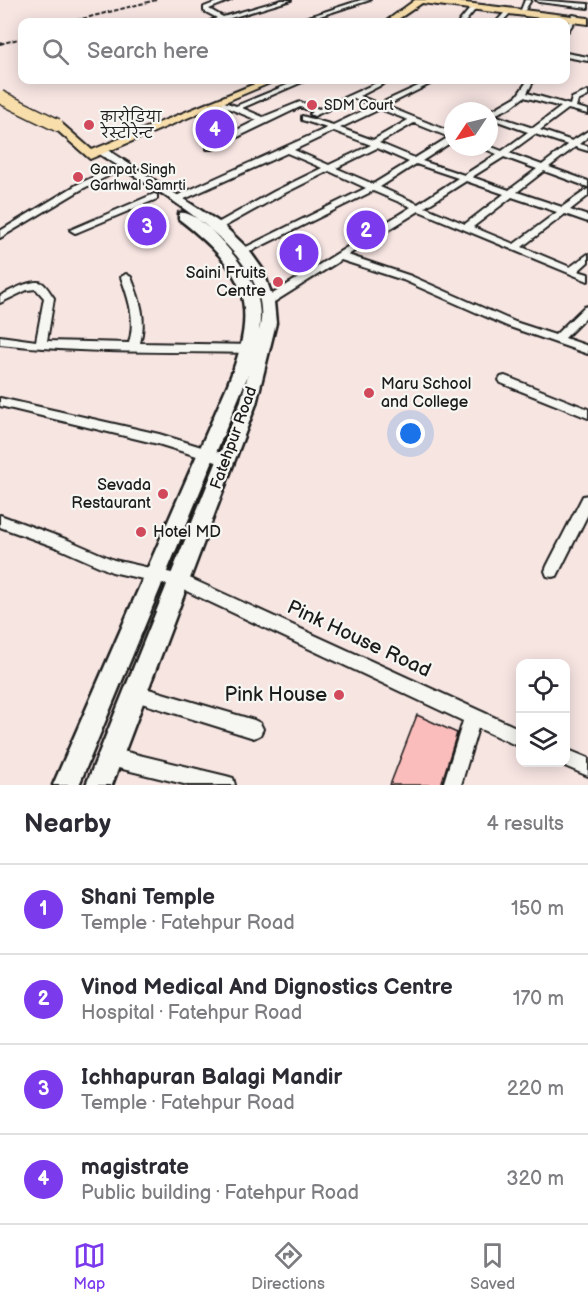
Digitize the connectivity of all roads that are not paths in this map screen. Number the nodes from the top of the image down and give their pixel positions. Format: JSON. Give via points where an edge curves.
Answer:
{"nodes":[{"id":1,"x":228,"y":0,"type":"edge"},
{"id":2,"x":288,"y":0,"type":"edge"},
{"id":3,"x":367,"y":0,"type":"edge"},
{"id":4,"x":412,"y":0,"type":"edge"},
{"id":5,"x":420,"y":0,"type":"edge"},
{"id":6,"x":442,"y":0,"type":"edge"},
{"id":7,"x":528,"y":0,"type":"edge"},
{"id":8,"x":539,"y":0,"type":"edge"},
{"id":9,"x":475,"y":6,"type":"junction"},
{"id":10,"x":588,"y":6,"type":"edge"},
{"id":11,"x":523,"y":9,"type":"junction"},
{"id":12,"x":509,"y":11,"type":"junction"},
{"id":13,"x":574,"y":17,"type":"junction"},
{"id":14,"x":220,"y":18,"type":"edge"},
{"id":15,"x":225,"y":18,"type":"edge"},
{"id":16,"x":310,"y":18,"type":"edge"},
{"id":17,"x":389,"y":18,"type":"edge"},
{"id":18,"x":395,"y":18,"type":"edge"},
{"id":19,"x":465,"y":18,"type":"edge"},
{"id":20,"x":503,"y":18,"type":"edge"},
{"id":21,"x":588,"y":19,"type":"edge"},
{"id":22,"x":570,"y":24,"type":"edge"},
{"id":23,"x":570,"y":56,"type":"edge"},
{"id":24,"x":588,"y":59,"type":"edge"},
{"id":25,"x":249,"y":84,"type":"edge"},
{"id":26,"x":263,"y":84,"type":"edge"},
{"id":27,"x":294,"y":84,"type":"edge"},
{"id":28,"x":380,"y":84,"type":"edge"},
{"id":29,"x":426,"y":84,"type":"edge"},
{"id":30,"x":529,"y":84,"type":"edge"},
{"id":31,"x":273,"y":93,"type":"junction"},
{"id":32,"x":588,"y":93,"type":"edge"},
{"id":33,"x":522,"y":94,"type":"junction"},
{"id":34,"x":0,"y":96,"type":"edge"},
{"id":35,"x":15,"y":96,"type":"dead end"},
{"id":36,"x":354,"y":96,"type":"junction"},
{"id":37,"x":282,"y":97,"type":"dead end"},
{"id":38,"x":291,"y":100,"type":"dead end"},
{"id":39,"x":0,"y":101,"type":"edge"},
{"id":40,"x":221,"y":102,"type":"junction"},
{"id":41,"x":300,"y":104,"type":"junction"},
{"id":42,"x":379,"y":106,"type":"junction"},
{"id":43,"x":236,"y":108,"type":"junction"},
{"id":44,"x":569,"y":108,"type":"junction"},
{"id":45,"x":498,"y":110,"type":"edge"},
{"id":46,"x":320,"y":112,"type":"junction"},
{"id":47,"x":588,"y":112,"type":"edge"},
{"id":48,"x":498,"y":118,"type":"edge"},
{"id":49,"x":263,"y":120,"type":"junction"},
{"id":50,"x":414,"y":120,"type":"junction"},
{"id":51,"x":333,"y":128,"type":"junction"},
{"id":52,"x":535,"y":131,"type":"junction"},
{"id":53,"x":444,"y":133,"type":"edge"},
{"id":54,"x":588,"y":133,"type":"edge"},
{"id":55,"x":444,"y":143,"type":"edge"},
{"id":56,"x":375,"y":144,"type":"junction"},
{"id":57,"x":574,"y":144,"type":"junction"},
{"id":58,"x":210,"y":147,"type":"dead end"},
{"id":59,"x":588,"y":148,"type":"edge"},
{"id":60,"x":287,"y":150,"type":"junction"},
{"id":61,"x":92,"y":151,"type":"junction"},
{"id":62,"x":498,"y":152,"type":"edge"},
{"id":63,"x":503,"y":154,"type":"junction"},
{"id":64,"x":414,"y":161,"type":"junction"},
{"id":65,"x":331,"y":168,"type":"junction"},
{"id":66,"x":543,"y":168,"type":"junction"},
{"id":67,"x":114,"y":171,"type":"junction"},
{"id":68,"x":462,"y":178,"type":"junction"},
{"id":69,"x":588,"y":184,"type":"edge"},
{"id":70,"x":375,"y":188,"type":"junction"},
{"id":71,"x":588,"y":192,"type":"edge"},
{"id":72,"x":510,"y":194,"type":"junction"},
{"id":73,"x":154,"y":197,"type":"junction"},
{"id":74,"x":177,"y":200,"type":"junction"},
{"id":75,"x":417,"y":206,"type":"junction"},
{"id":76,"x":564,"y":212,"type":"junction"},
{"id":77,"x":588,"y":219,"type":"edge"},
{"id":78,"x":217,"y":227,"type":"junction"},
{"id":79,"x":466,"y":228,"type":"junction"},
{"id":80,"x":75,"y":230,"type":"dead end"},
{"id":81,"x":0,"y":235,"type":"edge"},
{"id":82,"x":515,"y":248,"type":"junction"},
{"id":83,"x":243,"y":252,"type":"junction"},
{"id":84,"x":340,"y":256,"type":"junction"},
{"id":85,"x":588,"y":257,"type":"edge"},
{"id":86,"x":572,"y":271,"type":"junction"},
{"id":87,"x":126,"y":277,"type":"dead end"},
{"id":88,"x":588,"y":278,"type":"edge"},
{"id":89,"x":0,"y":300,"type":"edge"},
{"id":90,"x":267,"y":302,"type":"junction"},
{"id":91,"x":588,"y":309,"type":"edge"},
{"id":92,"x":0,"y":340,"type":"edge"},
{"id":93,"x":557,"y":340,"type":"junction"},
{"id":94,"x":41,"y":345,"type":"junction"},
{"id":95,"x":133,"y":347,"type":"junction"},
{"id":96,"x":256,"y":349,"type":"junction"},
{"id":97,"x":588,"y":350,"type":"edge"},
{"id":98,"x":505,"y":380,"type":"dead end"},
{"id":99,"x":1,"y":404,"type":"edge"},
{"id":100,"x":588,"y":414,"type":"edge"},
{"id":101,"x":206,"y":454,"type":"junction"},
{"id":102,"x":226,"y":460,"type":"junction"},
{"id":103,"x":588,"y":500,"type":"edge"},
{"id":104,"x":0,"y":521,"type":"edge"},
{"id":105,"x":552,"y":571,"type":"dead end"},
{"id":106,"x":157,"y":575,"type":"junction"},
{"id":107,"x":180,"y":581,"type":"junction"},
{"id":108,"x":135,"y":693,"type":"junction"},
{"id":109,"x":473,"y":717,"type":"junction"},
{"id":110,"x":254,"y":729,"type":"dead end"},
{"id":111,"x":516,"y":736,"type":"edge"},
{"id":112,"x":110,"y":757,"type":"junction"},
{"id":113,"x":570,"y":760,"type":"edge"},
{"id":114,"x":588,"y":767,"type":"edge"},
{"id":115,"x":66,"y":785,"type":"edge"},
{"id":116,"x":99,"y":785,"type":"edge"},
{"id":117,"x":226,"y":785,"type":"edge"},
{"id":118,"x":452,"y":785,"type":"edge"}],
"edges":[{"from":1,"to":14,"type":"street","via":[[207,7]]},
{"from":2,"to":15,"type":"street"},
{"from":3,"to":16,"type":"street"},
{"from":4,"to":17,"type":"main road"},
{"from":5,"to":9,"type":"main road"},
{"from":5,"to":18,"type":"main road"},
{"from":6,"to":11,"type":"main road"},
{"from":7,"to":11,"type":"street"},
{"from":8,"to":10,"type":"street"},
{"from":9,"to":12,"type":"main road"},
{"from":9,"to":19,"type":"street"},
{"from":11,"to":13,"type":"main road"},
{"from":12,"to":13,"type":"main road"},
{"from":12,"to":20,"type":"street"},
{"from":13,"to":21,"type":"main road"},
{"from":13,"to":22,"type":"street"},
{"from":23,"to":24,"type":"street"},
{"from":25,"to":61,"type":"main road"},
{"from":26,"to":40,"type":"main road"},
{"from":27,"to":31,"type":"street"},
{"from":28,"to":36,"type":"street"},
{"from":29,"to":42,"type":"street"},
{"from":30,"to":33,"type":"street"},
{"from":31,"to":37,"type":"street"},
{"from":31,"to":43,"type":"street"},
{"from":32,"to":44,"type":"street"},
{"from":33,"to":44,"type":"street"},
{"from":33,"to":45,"type":"street"},
{"from":34,"to":61,"type":"main road","bridge":true,"via":[[57,125]]},
{"from":35,"to":39,"type":"street"},
{"from":36,"to":42,"type":"street"},
{"from":36,"to":46,"type":"street"},
{"from":38,"to":41,"type":"street"},
{"from":40,"to":43,"type":"street"},
{"from":40,"to":61,"type":"main road"},
{"from":41,"to":46,"type":"street"},
{"from":41,"to":49,"type":"street"},
{"from":42,"to":50,"type":"street"},
{"from":42,"to":51,"type":"street"},
{"from":43,"to":49,"type":"street"},
{"from":44,"to":47,"type":"street"},
{"from":44,"to":52,"type":"street"},
{"from":46,"to":51,"type":"street","via":[[305,118]]},
{"from":48,"to":52,"type":"street"},
{"from":49,"to":58,"type":"street"},
{"from":50,"to":53,"type":"street"},
{"from":50,"to":56,"type":"street"},
{"from":51,"to":56,"type":"street"},
{"from":51,"to":60,"type":"street"},
{"from":52,"to":57,"type":"street"},
{"from":52,"to":63,"type":"street"},
{"from":54,"to":57,"type":"street"},
{"from":55,"to":64,"type":"street"},
{"from":56,"to":64,"type":"street"},
{"from":56,"to":65,"type":"street"},
{"from":57,"to":59,"type":"street"},
{"from":57,"to":66,"type":"street"},
{"from":60,"to":65,"type":"street"},
{"from":60,"to":74,"type":"street"},
{"from":61,"to":67,"type":"street"},
{"from":61,"to":74,"type":"street","name":"Fatehpur Road"},
{"from":62,"to":63,"type":"street"},
{"from":63,"to":66,"type":"street"},
{"from":63,"to":68,"type":"street"},
{"from":64,"to":68,"type":"street"},
{"from":64,"to":70,"type":"street"},
{"from":65,"to":70,"type":"street"},
{"from":65,"to":78,"type":"street"},
{"from":66,"to":69,"type":"street"},
{"from":66,"to":72,"type":"street"},
{"from":67,"to":73,"type":"street"},
{"from":67,"to":81,"type":"street","via":[[81,186]]},
{"from":68,"to":72,"type":"street"},
{"from":68,"to":75,"type":"street"},
{"from":70,"to":75,"type":"street"},
{"from":70,"to":83,"type":"street"},
{"from":71,"to":76,"type":"street"},
{"from":72,"to":76,"type":"street"},
{"from":72,"to":79,"type":"street"},
{"from":73,"to":80,"type":"street"},
{"from":73,"to":96,"type":"street","via":[[231,257],[250,298]]},
{"from":74,"to":78,"type":"street","name":"Fatehpur Road"},
{"from":75,"to":79,"type":"street"},
{"from":75,"to":84,"type":"street"},
{"from":76,"to":77,"type":"street"},
{"from":76,"to":82,"type":"street"},
{"from":78,"to":83,"type":"street","name":"Fatehpur Road"},
{"from":79,"to":82,"type":"street"},
{"from":82,"to":86,"type":"street"},
{"from":83,"to":90,"type":"street","name":"Fatehpur Road","via":[[256,270]]},
{"from":84,"to":90,"type":"street"},
{"from":84,"to":93,"type":"street","via":[[407,278]]},
{"from":85,"to":86,"type":"street"},
{"from":86,"to":88,"type":"street"},
{"from":87,"to":95,"type":"street","via":[[139,310],[140,327]]},
{"from":89,"to":94,"type":"street","via":[[32,285],[47,293]]},
{"from":90,"to":96,"type":"street","name":"Fatehpur Road","via":[[269,323]]},
{"from":91,"to":93,"type":"street"},
{"from":92,"to":94,"type":"street"},
{"from":93,"to":97,"type":"street"},
{"from":94,"to":95,"type":"street"},
{"from":95,"to":96,"type":"street"},
{"from":96,"to":101,"type":"street"},
{"from":96,"to":102,"type":"street","name":"Fatehpur Road","via":[[248,404]]},
{"from":98,"to":100,"type":"street"},
{"from":99,"to":101,"type":"street","via":[[159,439]]},
{"from":101,"to":102,"type":"street"},
{"from":101,"to":106,"type":"street"},
{"from":102,"to":107,"type":"street","name":"Fatehpur Road"},
{"from":103,"to":105,"type":"street"},
{"from":104,"to":106,"type":"street","name":"Pink House Road","via":[[112,566]]},
{"from":106,"to":107,"type":"street","name":"Pink House Road"},
{"from":106,"to":115,"type":"street"},
{"from":107,"to":108,"type":"street","name":"Fatehpur Road"},
{"from":107,"to":109,"type":"street","name":"Pink House Road"},
{"from":108,"to":110,"type":"street"},
{"from":108,"to":112,"type":"street","name":"Fatehpur Road"},
{"from":109,"to":111,"type":"street","name":"Pink House Road"},
{"from":109,"to":118,"type":"street"},
{"from":112,"to":116,"type":"street","name":"Fatehpur Road"},
{"from":112,"to":117,"type":"street"},
{"from":113,"to":114,"type":"street"}]}
